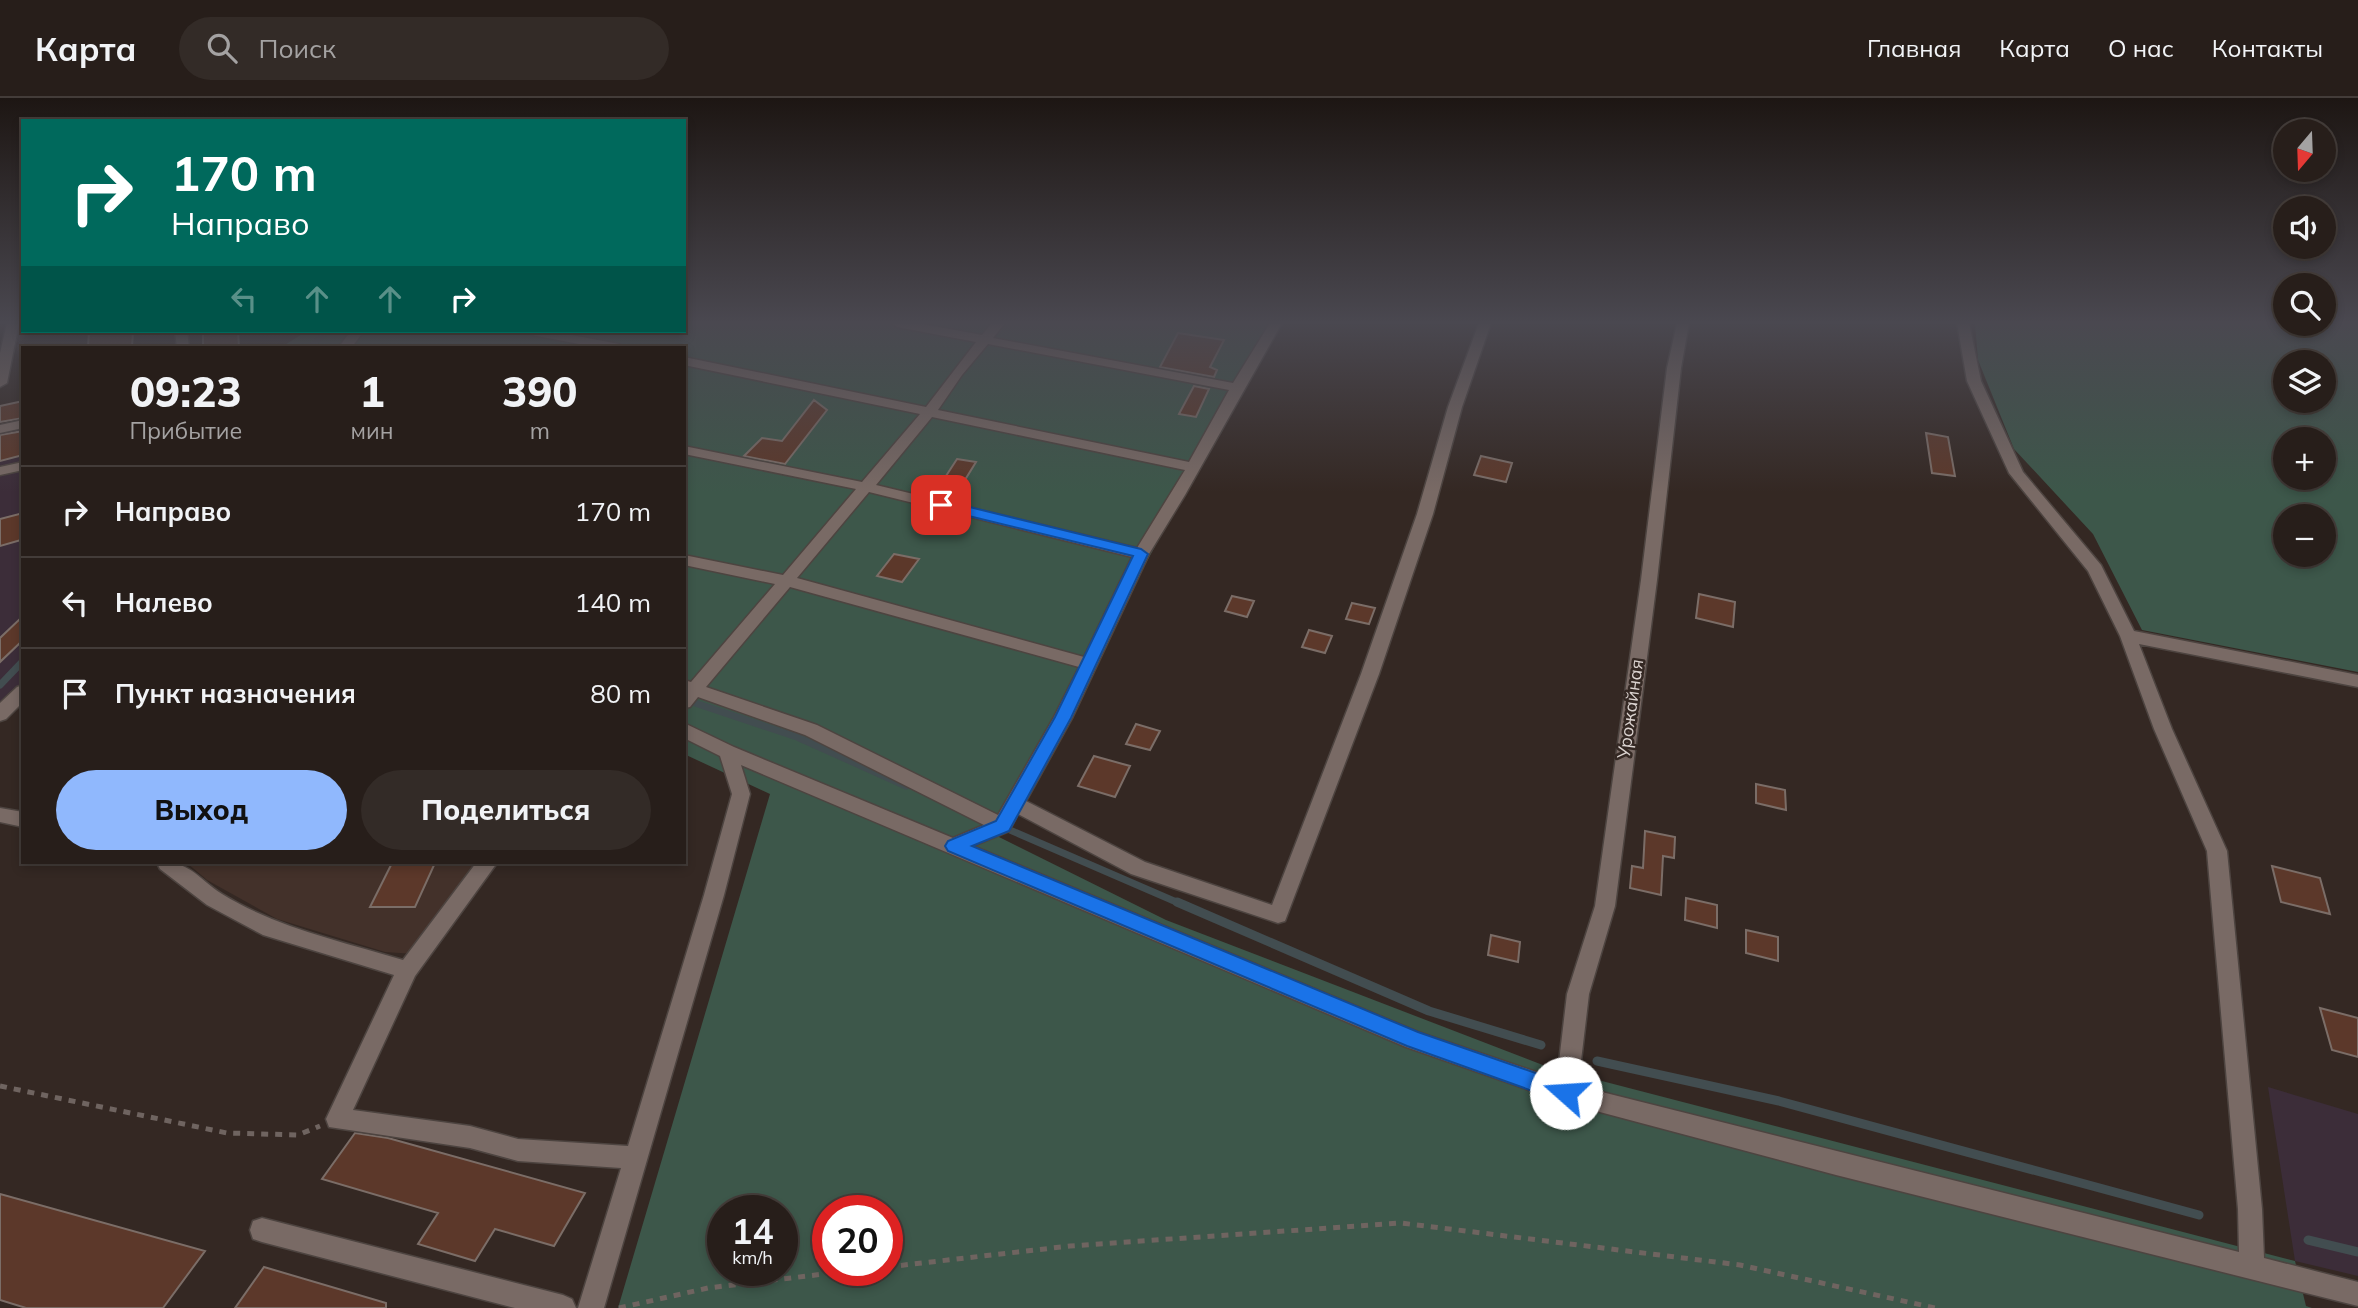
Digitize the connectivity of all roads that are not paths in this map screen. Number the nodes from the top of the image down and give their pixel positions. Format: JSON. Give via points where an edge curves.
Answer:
{"nodes":[{"id":1,"x":775,"y":379,"type":"edge"},
{"id":2,"x":952,"y":379,"type":"edge"},
{"id":3,"x":1194,"y":379,"type":"edge"},
{"id":4,"x":1242,"y":379,"type":"edge"},
{"id":5,"x":1465,"y":379,"type":"edge"},
{"id":6,"x":1673,"y":379,"type":"edge"},
{"id":7,"x":1974,"y":379,"type":"edge"},
{"id":8,"x":1237,"y":387,"type":"junction"},
{"id":9,"x":930,"y":411,"type":"junction"},
{"id":10,"x":21,"y":424,"type":"edge"},
{"id":11,"x":0,"y":429,"type":"edge"},
{"id":12,"x":686,"y":450,"type":"edge"},
{"id":13,"x":21,"y":466,"type":"edge"},
{"id":14,"x":1192,"y":467,"type":"junction"},
{"id":15,"x":0,"y":471,"type":"edge"},
{"id":16,"x":866,"y":486,"type":"junction"},
{"id":17,"x":1141,"y":554,"type":"junction"},
{"id":18,"x":686,"y":560,"type":"edge"},
{"id":19,"x":787,"y":581,"type":"junction"},
{"id":20,"x":2127,"y":636,"type":"junction"},
{"id":21,"x":1088,"y":664,"type":"junction"},
{"id":22,"x":2358,"y":681,"type":"edge"},
{"id":23,"x":21,"y":693,"type":"edge"},
{"id":24,"x":687,"y":693,"type":"edge"},
{"id":25,"x":0,"y":714,"type":"edge"},
{"id":26,"x":686,"y":731,"type":"edge"},
{"id":27,"x":728,"y":751,"type":"junction"},
{"id":28,"x":1016,"y":804,"type":"junction"},
{"id":29,"x":0,"y":815,"type":"edge"},
{"id":30,"x":21,"y":820,"type":"edge"},
{"id":31,"x":1002,"y":826,"type":"junction"},
{"id":32,"x":954,"y":846,"type":"junction"},
{"id":33,"x":168,"y":864,"type":"edge"},
{"id":34,"x":486,"y":864,"type":"edge"},
{"id":35,"x":407,"y":970,"type":"junction"},
{"id":36,"x":1566,"y":1093,"type":"junction"},
{"id":37,"x":637,"y":1158,"type":"junction"},
{"id":38,"x":262,"y":1230,"type":"dead end"},
{"id":39,"x":2252,"y":1268,"type":"junction"},
{"id":40,"x":2358,"y":1294,"type":"edge"},
{"id":41,"x":563,"y":1308,"type":"edge"},
{"id":42,"x":591,"y":1308,"type":"edge"}],
"edges":[{"from":1,"to":9,"type":"street"},
{"from":2,"to":9,"type":"street"},
{"from":3,"to":8,"type":"street"},
{"from":4,"to":8,"type":"street"},
{"from":5,"to":28,"type":"street","via":[[1370,674],[1278,915],[1138,868]]},
{"from":6,"to":36,"type":"street","name":"Урожайная","via":[[1605,906],[1577,994]]},
{"from":7,"to":20,"type":"street","via":[[2016,473],[2095,569]]},
{"from":8,"to":14,"type":"street"},
{"from":9,"to":14,"type":"street"},
{"from":9,"to":16,"type":"street"},
{"from":10,"to":11,"type":"street"},
{"from":12,"to":16,"type":"street"},
{"from":13,"to":15,"type":"street"},
{"from":14,"to":17,"type":"street"},
{"from":16,"to":17,"type":"street"},
{"from":16,"to":19,"type":"street"},
{"from":17,"to":21,"type":"street"},
{"from":18,"to":19,"type":"street"},
{"from":19,"to":21,"type":"street"},
{"from":19,"to":24,"type":"street"},
{"from":20,"to":22,"type":"street"},
{"from":20,"to":39,"type":"street","via":[[2217,851]]},
{"from":21,"to":28,"type":"street"},
{"from":23,"to":25,"type":"street"},
{"from":24,"to":31,"type":"street","via":[[811,730]]},
{"from":26,"to":27,"type":"street"},
{"from":27,"to":32,"type":"street"},
{"from":27,"to":37,"type":"street","via":[[741,794]]},
{"from":28,"to":31,"type":"street"},
{"from":29,"to":30,"type":"street"},
{"from":31,"to":32,"type":"street"},
{"from":32,"to":36,"type":"street","via":[[1414,1040]]},
{"from":33,"to":35,"type":"street","via":[[214,900],[270,929]]},
{"from":34,"to":35,"type":"street"},
{"from":35,"to":37,"type":"street","via":[[337,1118],[470,1137],[518,1150]]},
{"from":36,"to":39,"type":"street"},
{"from":37,"to":42,"type":"street"},
{"from":38,"to":41,"type":"street"},
{"from":39,"to":40,"type":"street"}]}
